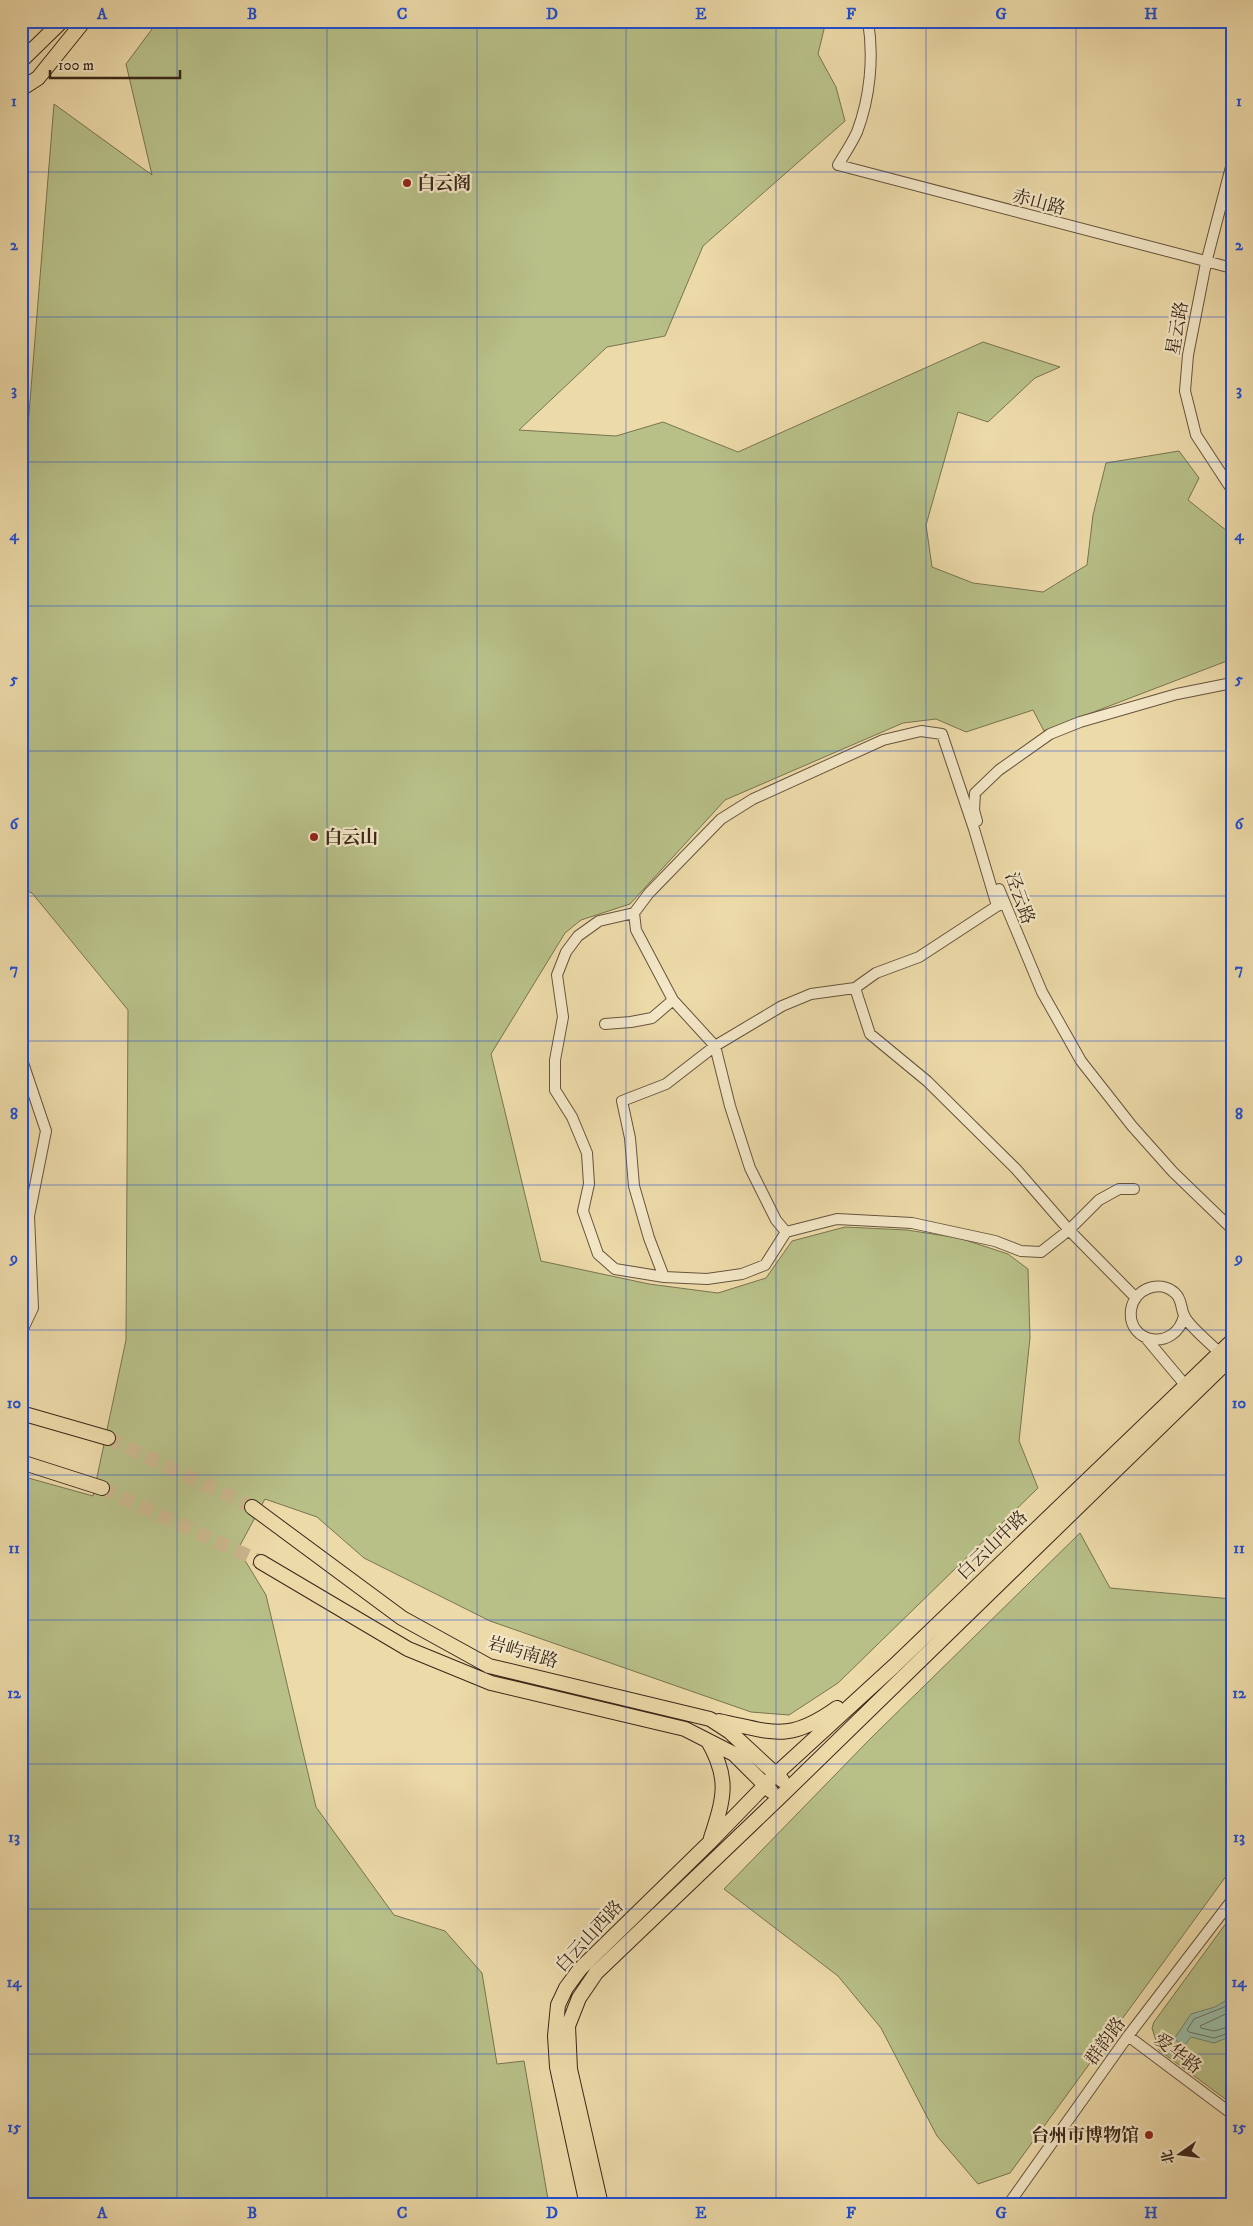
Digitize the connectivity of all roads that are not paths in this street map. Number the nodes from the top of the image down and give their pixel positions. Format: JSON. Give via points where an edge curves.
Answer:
{"nodes":[{"id":1,"x":62,"y":21,"type":"edge"},
{"id":2,"x":84,"y":21,"type":"edge"},
{"id":3,"x":868,"y":21,"type":"edge"},
{"id":4,"x":21,"y":62,"type":"edge"},
{"id":5,"x":38,"y":78,"type":"junction"},
{"id":6,"x":21,"y":89,"type":"edge"},
{"id":7,"x":21,"y":100,"type":"edge"},
{"id":8,"x":1232,"y":163,"type":"edge"},
{"id":9,"x":1206,"y":263,"type":"junction"},
{"id":10,"x":1232,"y":268,"type":"edge"},
{"id":11,"x":1232,"y":490,"type":"edge"},
{"id":12,"x":1232,"y":683,"type":"edge"},
{"id":13,"x":1001,"y":905,"type":"junction"},
{"id":14,"x":634,"y":913,"type":"junction"},
{"id":15,"x":855,"y":988,"type":"junction"},
{"id":16,"x":673,"y":1000,"type":"junction"},
{"id":17,"x":605,"y":1024,"type":"dead end"},
{"id":18,"x":715,"y":1046,"type":"junction"},
{"id":19,"x":21,"y":1057,"type":"edge"},
{"id":20,"x":1134,"y":1189,"type":"dead end"},
{"id":21,"x":1232,"y":1229,"type":"edge"},
{"id":22,"x":1069,"y":1230,"type":"junction"},
{"id":23,"x":786,"y":1232,"type":"junction"},
{"id":24,"x":664,"y":1277,"type":"junction"},
{"id":25,"x":1136,"y":1298,"type":"junction"},
{"id":26,"x":1184,"y":1316,"type":"junction"},
{"id":27,"x":21,"y":1333,"type":"edge"},
{"id":28,"x":1144,"y":1337,"type":"junction"},
{"id":29,"x":1232,"y":1342,"type":"edge"},
{"id":30,"x":1226,"y":1355,"type":"edge"},
{"id":31,"x":1186,"y":1386,"type":"junction"},
{"id":32,"x":21,"y":1414,"type":"edge"},
{"id":33,"x":108,"y":1438,"type":"tunnel mouth"},
{"id":34,"x":21,"y":1462,"type":"edge"},
{"id":35,"x":102,"y":1488,"type":"tunnel mouth"},
{"id":36,"x":252,"y":1507,"type":"tunnel mouth"},
{"id":37,"x":261,"y":1562,"type":"tunnel mouth"},
{"id":38,"x":894,"y":1666,"type":"junction"},
{"id":39,"x":710,"y":1719,"type":"junction"},
{"id":40,"x":707,"y":1740,"type":"junction"},
{"id":41,"x":776,"y":1774,"type":"junction"},
{"id":42,"x":765,"y":1785,"type":"junction"},
{"id":43,"x":790,"y":1787,"type":"junction"},
{"id":44,"x":778,"y":1799,"type":"junction"},
{"id":45,"x":709,"y":1843,"type":"junction"},
{"id":46,"x":1232,"y":1900,"type":"edge"},
{"id":47,"x":1128,"y":2036,"type":"junction"},
{"id":48,"x":1232,"y":2114,"type":"edge"},
{"id":49,"x":586,"y":2205,"type":"edge"},
{"id":50,"x":601,"y":2205,"type":"edge"},
{"id":51,"x":1008,"y":2205,"type":"edge"}],
"edges":[{"from":1,"to":4,"type":"main road"},
{"from":2,"to":5,"type":"main road"},
{"from":3,"to":9,"type":"street","name":"赤山路","via":[[870,79],[857,132],[838,165]]},
{"from":5,"to":6,"type":"main road"},
{"from":5,"to":7,"type":"main road"},
{"from":8,"to":9,"type":"street","name":"星云路"},
{"from":9,"to":10,"type":"street","name":"赤山路"},
{"from":9,"to":11,"type":"street","name":"星云路","via":[[1188,355],[1185,392],[1196,435]]},
{"from":12,"to":13,"type":"street","name":"泾云路","via":[[1177,694],[1050,734],[999,770],[975,793],[974,810]]},
{"from":13,"to":14,"type":"street","via":[[942,734],[921,731],[883,740],[752,799],[721,819],[649,893]]},
{"from":13,"to":15,"type":"street","via":[[919,957],[876,973]]},
{"from":13,"to":21,"type":"street","name":"泾云路","via":[[1042,992],[1081,1061],[1132,1126]]},
{"from":14,"to":16,"type":"street","via":[[636,930]]},
{"from":14,"to":24,"type":"street","via":[[599,921],[578,936],[566,952],[557,975],[563,1016],[555,1060],[555,1090],[572,1117],[587,1153],[589,1184],[583,1211],[598,1254],[615,1268]]},
{"from":15,"to":18,"type":"street","via":[[811,994],[782,1006]]},
{"from":15,"to":22,"type":"street","via":[[870,1034],[927,1081],[1016,1169]]},
{"from":16,"to":17,"type":"street","via":[[652,1018]]},
{"from":16,"to":18,"type":"street"},
{"from":18,"to":23,"type":"street","via":[[750,1168],[776,1220]]},
{"from":18,"to":24,"type":"street","via":[[666,1084],[622,1101],[630,1138],[634,1186]]},
{"from":19,"to":27,"type":"street","via":[[46,1131],[28,1216],[33,1308]]},
{"from":20,"to":22,"type":"street","via":[[1119,1189],[1099,1200]]},
{"from":22,"to":23,"type":"street","via":[[1041,1252],[1021,1251],[995,1241],[912,1223],[836,1219]]},
{"from":22,"to":25,"type":"street"},
{"from":23,"to":24,"type":"street","via":[[765,1265],[742,1274],[707,1279]]},
{"from":25,"to":26,"type":"street","via":[[1150,1288],[1167,1288],[1180,1299]]},
{"from":25,"to":28,"type":"street","via":[[1130,1314],[1137,1331]]},
{"from":26,"to":28,"type":"street","via":[[1182,1325],[1170,1338]]},
{"from":26,"to":30,"type":"street"},
{"from":28,"to":31,"type":"street"},
{"from":29,"to":30,"type":"main road","name":"白云山中路"},
{"from":30,"to":31,"type":"main road","name":"白云山中路"},
{"from":30,"to":43,"type":"main road","name":"白云山中路"},
{"from":31,"to":38,"type":"main road","name":"白云山中路"},
{"from":32,"to":33,"type":"main road"},
{"from":34,"to":35,"type":"main road"},
{"from":36,"to":39,"type":"main road","name":"岩屿南路","via":[[402,1618],[489,1666]]},
{"from":37,"to":40,"type":"main road","name":"岩屿南路","via":[[408,1649],[461,1672],[491,1683],[685,1729]]},
{"from":38,"to":39,"type":"main road","via":[[806,1728],[792,1732],[768,1731]]},
{"from":38,"to":41,"type":"main road","name":"白云山中路"},
{"from":39,"to":41,"type":"main road","name":"岩屿南路","via":[[730,1732]]},
{"from":40,"to":42,"type":"main road","name":"岩屿南路","via":[[734,1754]]},
{"from":40,"to":45,"type":"main road","via":[[723,1774],[724,1789]]},
{"from":41,"to":42,"type":"main road","name":"白云山西路"},
{"from":41,"to":43,"type":"main road","name":"岩屿南路"},
{"from":42,"to":44,"type":"main road","name":"岩屿南路"},
{"from":42,"to":45,"type":"main road","name":"白云山西路"},
{"from":43,"to":44,"type":"main road","name":"白云山西路"},
{"from":44,"to":50,"type":"main road","name":"白云山西路","via":[[596,1973],[579,1998],[568,2026],[570,2069]]},
{"from":45,"to":49,"type":"main road","name":"白云山西路","via":[[580,1969],[558,2005],[557,2067]]},
{"from":46,"to":47,"type":"street","name":"群韵路"},
{"from":47,"to":48,"type":"street","name":"爱华路"},
{"from":47,"to":51,"type":"street","name":"群韵路"}]}
